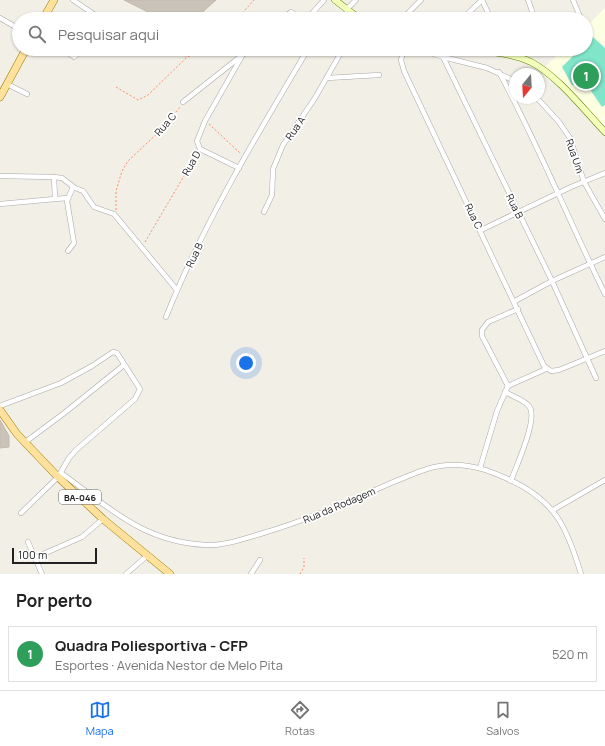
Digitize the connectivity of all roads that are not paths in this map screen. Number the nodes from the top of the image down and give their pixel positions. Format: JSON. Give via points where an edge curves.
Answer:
{"nodes":[{"id":1,"x":54,"y":0,"type":"edge"},
{"id":2,"x":73,"y":0,"type":"edge"},
{"id":3,"x":324,"y":0,"type":"edge"},
{"id":4,"x":335,"y":0,"type":"edge"},
{"id":5,"x":356,"y":0,"type":"edge"},
{"id":6,"x":421,"y":0,"type":"edge"},
{"id":7,"x":482,"y":0,"type":"edge"},
{"id":8,"x":528,"y":0,"type":"edge"},
{"id":9,"x":573,"y":0,"type":"edge"},
{"id":10,"x":346,"y":10,"type":"junction"},
{"id":11,"x":47,"y":12,"type":"edge"},
{"id":12,"x":91,"y":12,"type":"edge"},
{"id":13,"x":313,"y":12,"type":"edge"},
{"id":14,"x":349,"y":12,"type":"edge"},
{"id":15,"x":409,"y":12,"type":"edge"},
{"id":16,"x":469,"y":12,"type":"edge"},
{"id":17,"x":488,"y":12,"type":"edge"},
{"id":18,"x":532,"y":12,"type":"edge"},
{"id":19,"x":578,"y":12,"type":"edge"},
{"id":20,"x":0,"y":18,"type":"edge"},
{"id":21,"x":12,"y":24,"type":"edge"},
{"id":22,"x":22,"y":56,"type":"edge"},
{"id":23,"x":242,"y":56,"type":"joint"},
{"id":24,"x":304,"y":56,"type":"edge"},
{"id":25,"x":339,"y":56,"type":"edge"},
{"id":26,"x":402,"y":56,"type":"edge"},
{"id":27,"x":440,"y":56,"type":"edge"},
{"id":28,"x":511,"y":56,"type":"edge"},
{"id":29,"x":443,"y":57,"type":"junction"},
{"id":30,"x":499,"y":72,"type":"junction"},
{"id":31,"x":378,"y":75,"type":"dead end"},
{"id":32,"x":327,"y":78,"type":"junction"},
{"id":33,"x":509,"y":78,"type":"edge"},
{"id":34,"x":7,"y":84,"type":"junction"},
{"id":35,"x":27,"y":94,"type":"dead end"},
{"id":36,"x":0,"y":97,"type":"edge"},
{"id":37,"x":183,"y":102,"type":"road end"},
{"id":38,"x":542,"y":104,"type":"edge"},
{"id":39,"x":605,"y":132,"type":"edge"},
{"id":40,"x":239,"y":168,"type":"junction"},
{"id":41,"x":605,"y":173,"type":"edge"},
{"id":42,"x":0,"y":176,"type":"edge"},
{"id":43,"x":54,"y":177,"type":"junction"},
{"id":44,"x":584,"y":182,"type":"junction"},
{"id":45,"x":72,"y":187,"type":"junction"},
{"id":46,"x":557,"y":194,"type":"junction"},
{"id":47,"x":68,"y":198,"type":"junction"},
{"id":48,"x":55,"y":199,"type":"junction"},
{"id":49,"x":0,"y":204,"type":"edge"},
{"id":50,"x":264,"y":212,"type":"dead end"},
{"id":51,"x":518,"y":213,"type":"junction"},
{"id":52,"x":605,"y":219,"type":"edge"},
{"id":53,"x":481,"y":230,"type":"junction"},
{"id":54,"x":68,"y":251,"type":"dead end"},
{"id":55,"x":605,"y":257,"type":"edge"},
{"id":56,"x":590,"y":263,"type":"junction"},
{"id":57,"x":552,"y":281,"type":"junction"},
{"id":58,"x":177,"y":290,"type":"junction"},
{"id":59,"x":605,"y":294,"type":"edge"},
{"id":60,"x":515,"y":302,"type":"junction"},
{"id":61,"x":518,"y":309,"type":"junction"},
{"id":62,"x":166,"y":317,"type":"dead end"},
{"id":63,"x":605,"y":351,"type":"edge"},
{"id":64,"x":587,"y":359,"type":"junction"},
{"id":65,"x":124,"y":365,"type":"junction"},
{"id":66,"x":546,"y":369,"type":"junction"},
{"id":67,"x":596,"y":378,"type":"dead end"},
{"id":68,"x":508,"y":386,"type":"junction"},
{"id":69,"x":505,"y":392,"type":"junction"},
{"id":70,"x":0,"y":406,"type":"edge"},
{"id":71,"x":0,"y":410,"type":"edge"},
{"id":72,"x":24,"y":442,"type":"junction"},
{"id":73,"x":480,"y":468,"type":"junction"},
{"id":74,"x":60,"y":475,"type":"junction"},
{"id":75,"x":605,"y":480,"type":"edge"},
{"id":76,"x":511,"y":481,"type":"junction"},
{"id":77,"x":553,"y":510,"type":"junction"},
{"id":78,"x":21,"y":513,"type":"dead end"},
{"id":79,"x":103,"y":519,"type":"junction"},
{"id":80,"x":28,"y":542,"type":"dead end"},
{"id":81,"x":148,"y":555,"type":"junction"},
{"id":82,"x":34,"y":558,"type":"junction"},
{"id":83,"x":260,"y":560,"type":"dead end"},
{"id":84,"x":42,"y":574,"type":"edge"},
{"id":85,"x":126,"y":574,"type":"edge"},
{"id":86,"x":170,"y":574,"type":"edge"},
{"id":87,"x":251,"y":574,"type":"edge"},
{"id":88,"x":581,"y":574,"type":"edge"}],
"edges":[{"from":1,"to":11,"type":"main road"},
{"from":2,"to":12,"type":"street"},
{"from":3,"to":13,"type":"street"},
{"from":4,"to":10,"type":"main road"},
{"from":5,"to":10,"type":"street"},
{"from":6,"to":15,"type":"street"},
{"from":7,"to":16,"type":"street"},
{"from":7,"to":17,"type":"street"},
{"from":8,"to":18,"type":"street"},
{"from":9,"to":19,"type":"street"},
{"from":10,"to":14,"type":"main road"},
{"from":20,"to":21,"type":"street"},
{"from":22,"to":34,"type":"main road"},
{"from":23,"to":37,"type":"street"},
{"from":23,"to":40,"type":"street","name":"Rua D","via":[[197,139],[200,148]]},
{"from":24,"to":40,"type":"street","name":"Rua B"},
{"from":25,"to":32,"type":"street","name":"Rua A"},
{"from":26,"to":53,"type":"street","name":"Rua C","via":[[404,71]]},
{"from":27,"to":29,"type":"street"},
{"from":28,"to":39,"type":"main road","via":[[542,69]]},
{"from":29,"to":30,"type":"street"},
{"from":29,"to":51,"type":"street","name":"Rua B"},
{"from":30,"to":33,"type":"street"},
{"from":30,"to":46,"type":"street","via":[[517,105]]},
{"from":31,"to":32,"type":"street"},
{"from":32,"to":50,"type":"street","name":"Rua A","via":[[283,145],[273,169],[273,192]]},
{"from":34,"to":35,"type":"street"},
{"from":34,"to":36,"type":"main road"},
{"from":38,"to":44,"type":"street","name":"Rua Um","via":[[570,138]]},
{"from":40,"to":58,"type":"street","name":"Rua B"},
{"from":41,"to":44,"type":"street"},
{"from":42,"to":43,"type":"street"},
{"from":43,"to":45,"type":"street","via":[[62,178]]},
{"from":43,"to":48,"type":"street"},
{"from":44,"to":46,"type":"street"},
{"from":44,"to":52,"type":"street","name":"Rua Um"},
{"from":45,"to":47,"type":"street"},
{"from":45,"to":58,"type":"street","via":[[84,192],[94,207],[112,212]]},
{"from":46,"to":51,"type":"street"},
{"from":46,"to":56,"type":"street"},
{"from":47,"to":48,"type":"street"},
{"from":47,"to":54,"type":"street","via":[[74,240]]},
{"from":48,"to":49,"type":"street"},
{"from":51,"to":53,"type":"street"},
{"from":51,"to":57,"type":"street","name":"Rua B"},
{"from":53,"to":60,"type":"street","name":"Rua C"},
{"from":55,"to":56,"type":"street"},
{"from":56,"to":57,"type":"street"},
{"from":56,"to":59,"type":"street"},
{"from":57,"to":60,"type":"street"},
{"from":57,"to":64,"type":"street","name":"Rua B"},
{"from":58,"to":62,"type":"street","name":"Rua B"},
{"from":60,"to":61,"type":"street","name":"Rua C"},
{"from":61,"to":66,"type":"street","name":"Rua C"},
{"from":61,"to":68,"type":"street","via":[[488,322],[482,330],[482,336]]},
{"from":63,"to":64,"type":"street"},
{"from":64,"to":66,"type":"street","via":[[559,370]]},
{"from":64,"to":67,"type":"street","name":"Rua B"},
{"from":65,"to":70,"type":"street","via":[[118,355],[111,352],[92,366],[60,383]]},
{"from":65,"to":72,"type":"street"},
{"from":65,"to":74,"type":"street","via":[[139,386],[138,394],[76,450]]},
{"from":66,"to":68,"type":"street"},
{"from":68,"to":69,"type":"street"},
{"from":69,"to":73,"type":"street"},
{"from":69,"to":76,"type":"street","via":[[528,405],[532,411],[531,424]]},
{"from":71,"to":72,"type":"main road","number":"BA-046"},
{"from":72,"to":74,"type":"main road","number":"BA-046"},
{"from":73,"to":74,"type":"street","name":"Rua da Rodagem","via":[[453,464],[430,467],[284,527],[208,545],[171,541],[146,532]]},
{"from":73,"to":76,"type":"street","name":"Rua da Rodagem"},
{"from":74,"to":78,"type":"street"},
{"from":74,"to":79,"type":"main road","number":"BA-046"},
{"from":75,"to":77,"type":"street"},
{"from":76,"to":77,"type":"street","name":"Rua da Rodagem","via":[[534,493]]},
{"from":77,"to":88,"type":"street","name":"Rua da Rodagem","via":[[569,537]]},
{"from":79,"to":81,"type":"main road","number":"BA-046"},
{"from":79,"to":82,"type":"street","via":[[82,537]]},
{"from":80,"to":82,"type":"street"},
{"from":81,"to":85,"type":"street"},
{"from":81,"to":86,"type":"main road","number":"BA-046"},
{"from":82,"to":84,"type":"street"},
{"from":83,"to":87,"type":"street"}]}
